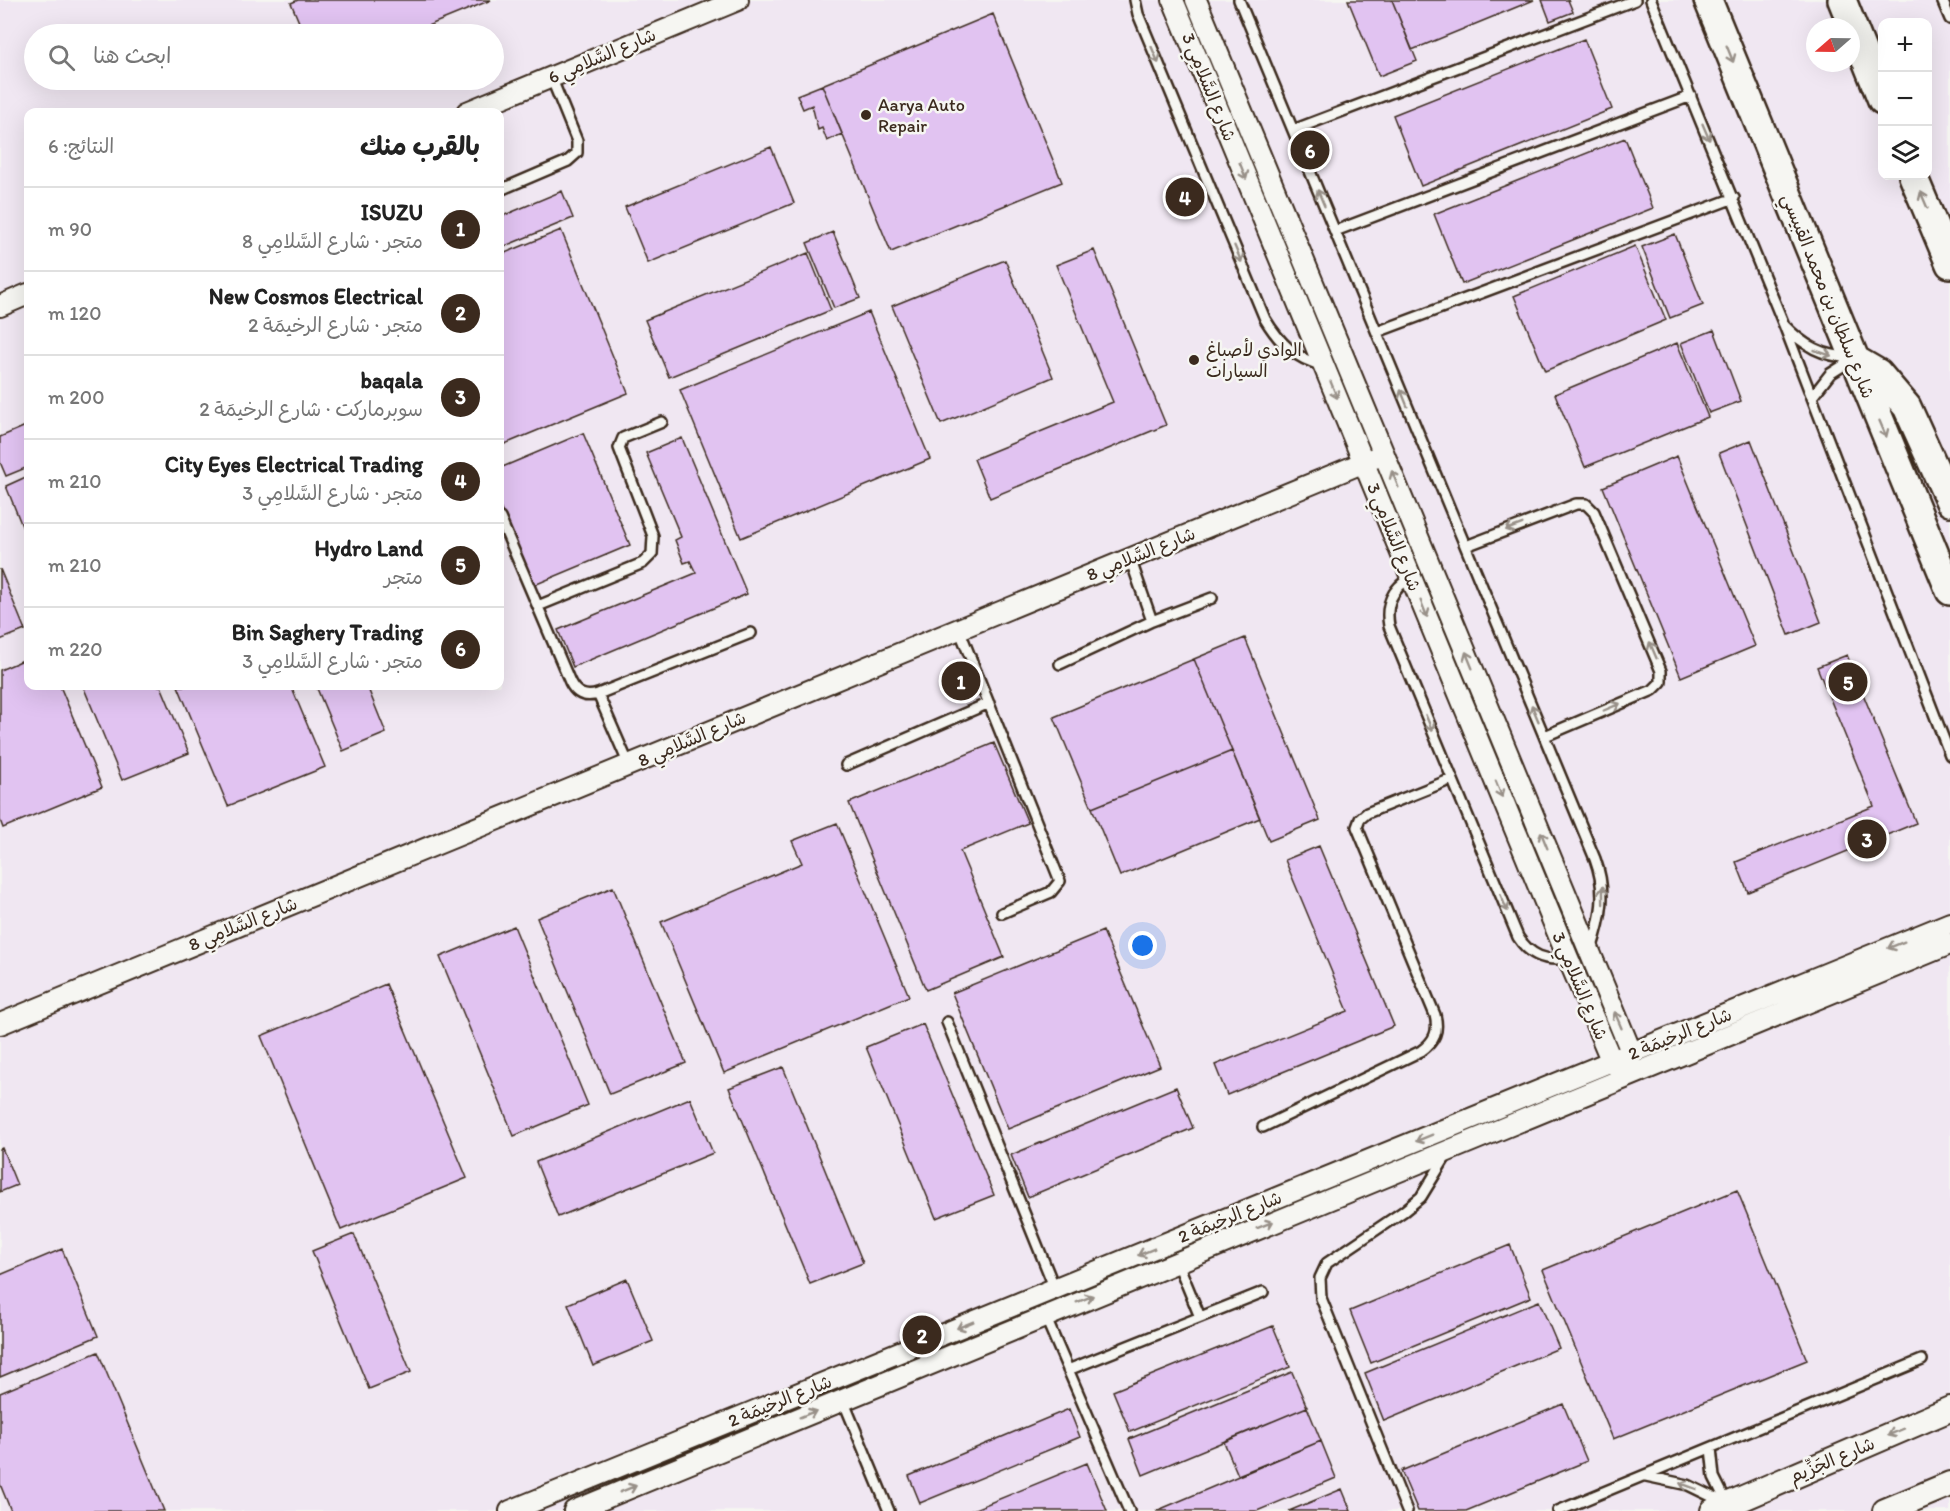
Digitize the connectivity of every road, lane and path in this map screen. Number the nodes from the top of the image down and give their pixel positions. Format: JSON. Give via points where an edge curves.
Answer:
{"nodes":[{"id":1,"x":738,"y":0,"type":"edge"},
{"id":2,"x":1135,"y":0,"type":"edge"},
{"id":3,"x":1173,"y":0,"type":"edge"},
{"id":4,"x":1196,"y":0,"type":"edge"},
{"id":5,"x":1239,"y":0,"type":"edge"},
{"id":6,"x":1635,"y":0,"type":"edge"},
{"id":7,"x":1651,"y":0,"type":"edge"},
{"id":8,"x":1708,"y":0,"type":"edge"},
{"id":9,"x":1842,"y":0,"type":"edge"},
{"id":10,"x":1942,"y":0,"type":"edge"},
{"id":11,"x":1950,"y":19,"type":"edge"},
{"id":12,"x":551,"y":77,"type":"junction"},
{"id":13,"x":1878,"y":90,"type":"edge"},
{"id":14,"x":1691,"y":96,"type":"junction"},
{"id":15,"x":477,"y":108,"type":"edge"},
{"id":16,"x":1293,"y":130,"type":"junction"},
{"id":17,"x":1915,"y":180,"type":"edge"},
{"id":18,"x":504,"y":188,"type":"edge"},
{"id":19,"x":1734,"y":198,"type":"junction"},
{"id":20,"x":1335,"y":231,"type":"junction"},
{"id":21,"x":1950,"y":264,"type":"edge"},
{"id":22,"x":24,"y":296,"type":"edge"},
{"id":23,"x":0,"y":306,"type":"edge"},
{"id":24,"x":1784,"y":325,"type":"junction"},
{"id":25,"x":1377,"y":332,"type":"junction"},
{"id":26,"x":1854,"y":359,"type":"junction"},
{"id":27,"x":1324,"y":365,"type":"junction"},
{"id":28,"x":1812,"y":397,"type":"junction"},
{"id":29,"x":662,"y":422,"type":"dead end"},
{"id":30,"x":1384,"y":454,"type":"junction"},
{"id":31,"x":1364,"y":462,"type":"junction"},
{"id":32,"x":1950,"y":502,"type":"edge"},
{"id":33,"x":504,"y":527,"type":"edge"},
{"id":34,"x":1466,"y":546,"type":"junction"},
{"id":35,"x":1130,"y":558,"type":"junction"},
{"id":36,"x":1411,"y":577,"type":"junction"},
{"id":37,"x":1950,"y":591,"type":"edge"},
{"id":38,"x":1212,"y":598,"type":"dead end"},
{"id":39,"x":538,"y":606,"type":"junction"},
{"id":40,"x":1152,"y":621,"type":"junction"},
{"id":41,"x":959,"y":629,"type":"junction"},
{"id":42,"x":751,"y":633,"type":"dead end"},
{"id":43,"x":1060,"y":664,"type":"dead end"},
{"id":44,"x":598,"y":694,"type":"junction"},
{"id":45,"x":990,"y":703,"type":"junction"},
{"id":46,"x":1545,"y":736,"type":"junction"},
{"id":47,"x":1950,"y":755,"type":"edge"},
{"id":48,"x":629,"y":765,"type":"junction"},
{"id":49,"x":846,"y":765,"type":"dead end"},
{"id":50,"x":1452,"y":779,"type":"junction"},
{"id":51,"x":1002,"y":913,"type":"dead end"},
{"id":52,"x":1950,"y":923,"type":"edge"},
{"id":53,"x":1950,"y":944,"type":"edge"},
{"id":54,"x":1590,"y":952,"type":"junction"},
{"id":55,"x":1568,"y":958,"type":"junction"},
{"id":56,"x":947,"y":1022,"type":"dead end"},
{"id":57,"x":0,"y":1024,"type":"edge"},
{"id":58,"x":1625,"y":1064,"type":"junction"},
{"id":59,"x":1263,"y":1127,"type":"dead end"},
{"id":60,"x":1450,"y":1148,"type":"junction"},
{"id":61,"x":1177,"y":1262,"type":"junction"},
{"id":62,"x":1055,"y":1289,"type":"junction"},
{"id":63,"x":1263,"y":1292,"type":"dead end"},
{"id":64,"x":1045,"y":1316,"type":"junction"},
{"id":65,"x":1200,"y":1317,"type":"junction"},
{"id":66,"x":1922,"y":1360,"type":"dead end"},
{"id":67,"x":1068,"y":1370,"type":"junction"},
{"id":68,"x":843,"y":1400,"type":"junction"},
{"id":69,"x":1950,"y":1409,"type":"edge"},
{"id":70,"x":1711,"y":1448,"type":"junction"},
{"id":71,"x":1644,"y":1475,"type":"junction"},
{"id":72,"x":1950,"y":1484,"type":"edge"},
{"id":73,"x":1720,"y":1508,"type":"edge"},
{"id":74,"x":510,"y":1511,"type":"edge"},
{"id":75,"x":574,"y":1511,"type":"edge"},
{"id":76,"x":889,"y":1511,"type":"edge"},
{"id":77,"x":1129,"y":1511,"type":"edge"},
{"id":78,"x":1407,"y":1511,"type":"edge"},
{"id":79,"x":1558,"y":1511,"type":"edge"},
{"id":80,"x":1885,"y":1511,"type":"edge"}],
"edges":[{"from":1,"to":12,"type":"street","name":"شارع السَّلامِي 6"},
{"from":2,"to":27,"type":"lane","one_way":true,"via":[[1265,319],[1293,352],[1305,361]]},
{"from":3,"to":27,"type":"street","name":"شارع السَّلامِي 3","one_way":true},
{"from":4,"to":30,"type":"street","name":"شارع السَّلامِي 3"},
{"from":5,"to":16,"type":"lane"},
{"from":6,"to":16,"type":"lane"},
{"from":7,"to":14,"type":"lane"},
{"from":8,"to":26,"type":"main road","name":"شارع سلطان بن محمد القبيسي","one_way":true},
{"from":9,"to":13,"type":"main road"},
{"from":10,"to":11,"type":"lane"},
{"from":12,"to":15,"type":"street","name":"شارع السَّلامِي 6"},
{"from":12,"to":18,"type":"lane","via":[[577,141],[577,153],[568,161]]},
{"from":14,"to":19,"type":"lane","one_way":true},
{"from":14,"to":20,"type":"lane"},
{"from":20,"to":16,"type":"lane","one_way":true},
{"from":21,"to":17,"type":"main road","one_way":true},
{"from":19,"to":24,"type":"lane"},
{"from":19,"to":25,"type":"lane"},
{"from":20,"to":25,"type":"lane"},
{"from":22,"to":23,"type":"street"},
{"from":24,"to":26,"type":"lane","one_way":true,"via":[[1798,340],[1818,352]]},
{"from":24,"to":28,"type":"lane"},
{"from":34,"to":25,"type":"lane","one_way":true},
{"from":26,"to":28,"type":"lane","via":[[1830,374]]},
{"from":26,"to":32,"type":"main road","via":[[1878,373],[1907,407]]},
{"from":26,"to":37,"type":"main road","name":"شارع سلطان بن محمد القبيسي","one_way":true},
{"from":27,"to":31,"type":"street","name":"شارع السَّلامِي 3","one_way":true},
{"from":28,"to":47,"type":"lane"},
{"from":29,"to":39,"type":"lane","via":[[623,438],[619,448],[653,536],[652,554],[643,563]]},
{"from":30,"to":31,"type":"street","name":"شارع السَّلامِي 8"},
{"from":54,"to":30,"type":"street","name":"شارع السَّلامِي 3","one_way":true},
{"from":31,"to":35,"type":"street","name":"شارع السَّلامِي 8"},
{"from":31,"to":36,"type":"street","name":"شارع السَّلامِي 3"},
{"from":33,"to":39,"type":"lane"},
{"from":46,"to":34,"type":"lane","one_way":true},
{"from":46,"to":34,"type":"lane","one_way":true,"via":[[1658,687],[1662,677],[1652,650],[1594,512],[1586,504],[1575,504]]},
{"from":35,"to":40,"type":"lane"},
{"from":35,"to":41,"type":"street","name":"شارع السَّلامِي 8"},
{"from":36,"to":50,"type":"lane","one_way":true,"via":[[1391,597],[1389,626]]},
{"from":36,"to":55,"type":"street","name":"شارع السَّلامِي 3","one_way":true},
{"from":38,"to":40,"type":"lane"},
{"from":39,"to":44,"type":"lane","via":[[573,688],[585,695]]},
{"from":40,"to":43,"type":"lane"},
{"from":41,"to":45,"type":"lane"},
{"from":41,"to":48,"type":"street","name":"شارع السَّلامِي 8"},
{"from":42,"to":44,"type":"lane"},
{"from":44,"to":48,"type":"lane"},
{"from":45,"to":49,"type":"lane"},
{"from":45,"to":51,"type":"lane","via":[[1060,881],[1056,890]]},
{"from":54,"to":46,"type":"lane","one_way":true,"via":[[1603,907],[1601,874]]},
{"from":48,"to":57,"type":"street","name":"شارع السَّلامِي 8"},
{"from":50,"to":55,"type":"lane","one_way":true,"via":[[1524,946],[1540,958]]},
{"from":50,"to":59,"type":"lane","via":[[1367,813],[1357,827],[1435,1015],[1437,1032],[1421,1051]]},
{"from":52,"to":58,"type":"street","name":"شارع الرخيمَة 2","one_way":true},
{"from":53,"to":58,"type":"street","name":"شارع الرخيمَة 2"},
{"from":58,"to":54,"type":"street","name":"شارع السَّلامِي 3","one_way":true},
{"from":55,"to":58,"type":"street","name":"شارع السَّلامِي 3"},
{"from":56,"to":62,"type":"lane"},
{"from":58,"to":60,"type":"street","via":[[1469,1129],[1457,1136]]},
{"from":58,"to":62,"type":"street","name":"شارع الرخيمَة 2","one_way":true},
{"from":61,"to":60,"type":"street","name":"شارع الرخيمَة 2","one_way":true},
{"from":60,"to":78,"type":"lane","via":[[1420,1197],[1327,1263],[1320,1278],[1321,1298]]},
{"from":64,"to":61,"type":"street","name":"شارع الرخيمَة 2","one_way":true},
{"from":61,"to":65,"type":"lane"},
{"from":62,"to":74,"type":"street","name":"شارع الرخيمَة 2","one_way":true},
{"from":63,"to":65,"type":"lane"},
{"from":64,"to":67,"type":"lane"},
{"from":64,"to":68,"type":"street","name":"شارع الرخيمَة 2"},
{"from":65,"to":67,"type":"lane"},
{"from":66,"to":70,"type":"lane"},
{"from":67,"to":77,"type":"lane"},
{"from":75,"to":68,"type":"street","name":"شارع الرخيمَة 2","one_way":true},
{"from":68,"to":76,"type":"lane"},
{"from":69,"to":73,"type":"street","name":"شارع الجَزِّيم","one_way":true},
{"from":70,"to":71,"type":"lane"},
{"from":70,"to":73,"type":"lane"},
{"from":73,"to":71,"type":"lane","one_way":true,"via":[[1688,1485]]},
{"from":71,"to":79,"type":"lane"},
{"from":72,"to":80,"type":"street"}]}
